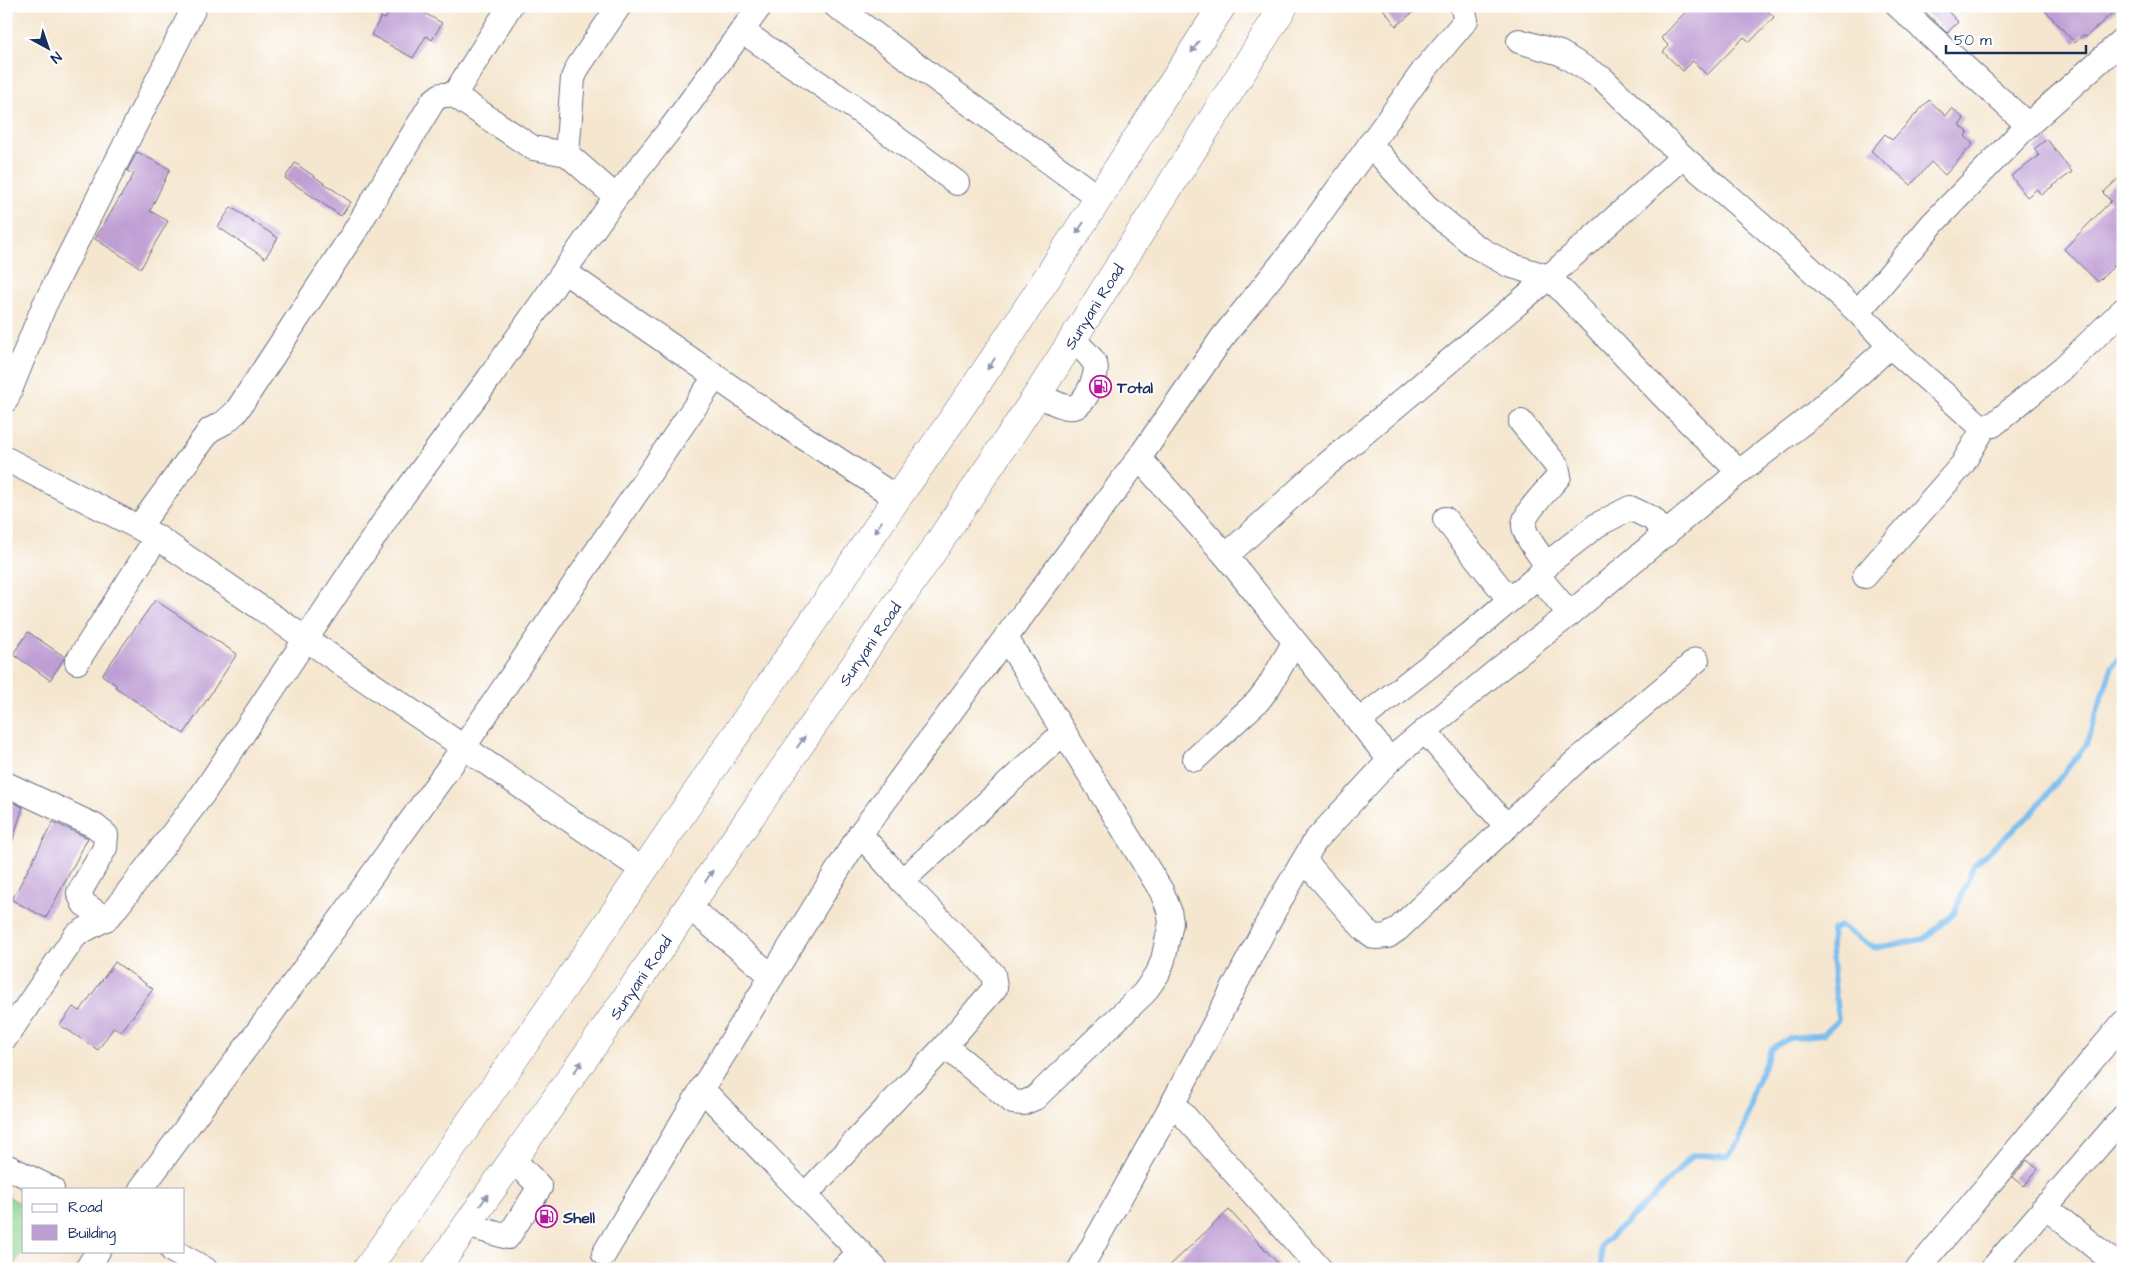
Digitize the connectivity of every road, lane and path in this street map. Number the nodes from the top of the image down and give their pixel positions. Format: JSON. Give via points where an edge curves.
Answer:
{"nodes":[{"id":1,"x":195,"y":6,"type":"edge"},
{"id":2,"x":510,"y":6,"type":"edge"},
{"id":3,"x":619,"y":6,"type":"edge"},
{"id":4,"x":760,"y":6,"type":"edge"},
{"id":5,"x":836,"y":6,"type":"edge"},
{"id":6,"x":1222,"y":6,"type":"edge"},
{"id":7,"x":1284,"y":6,"type":"edge"},
{"id":8,"x":1462,"y":6,"type":"edge"},
{"id":9,"x":1898,"y":6,"type":"edge"},
{"id":10,"x":742,"y":31,"type":"junction"},
{"id":11,"x":2123,"y":40,"type":"edge"},
{"id":12,"x":1518,"y":41,"type":"dead end"},
{"id":13,"x":454,"y":95,"type":"junction"},
{"id":14,"x":2028,"y":125,"type":"junction"},
{"id":15,"x":1370,"y":144,"type":"junction"},
{"id":16,"x":568,"y":154,"type":"junction"},
{"id":17,"x":1683,"y":157,"type":"junction"},
{"id":18,"x":957,"y":183,"type":"dead end"},
{"id":19,"x":616,"y":197,"type":"junction"},
{"id":20,"x":1099,"y":198,"type":"junction"},
{"id":21,"x":565,"y":272,"type":"junction"},
{"id":22,"x":1549,"y":277,"type":"junction"},
{"id":23,"x":2123,"y":310,"type":"edge"},
{"id":24,"x":1858,"y":312,"type":"junction"},
{"id":25,"x":1073,"y":339,"type":"junction"},
{"id":26,"x":1890,"y":346,"type":"junction"},
{"id":27,"x":715,"y":377,"type":"junction"},
{"id":28,"x":1038,"y":394,"type":"junction"},
{"id":29,"x":6,"y":400,"type":"edge"},
{"id":30,"x":1521,"y":422,"type":"dead end"},
{"id":31,"x":1985,"y":426,"type":"junction"},
{"id":32,"x":1139,"y":458,"type":"junction"},
{"id":33,"x":6,"y":459,"type":"edge"},
{"id":34,"x":1739,"y":472,"type":"junction"},
{"id":35,"x":897,"y":498,"type":"junction"},
{"id":36,"x":1445,"y":519,"type":"dead end"},
{"id":37,"x":148,"y":532,"type":"junction"},
{"id":38,"x":1666,"y":535,"type":"junction"},
{"id":39,"x":1226,"y":556,"type":"junction"},
{"id":40,"x":1542,"y":571,"type":"junction"},
{"id":41,"x":1865,"y":576,"type":"dead end"},
{"id":42,"x":1509,"y":600,"type":"junction"},
{"id":43,"x":1570,"y":614,"type":"junction"},
{"id":44,"x":1006,"y":638,"type":"junction"},
{"id":45,"x":306,"y":639,"type":"junction"},
{"id":46,"x":1294,"y":643,"type":"junction"},
{"id":47,"x":1697,"y":660,"type":"dead end"},
{"id":48,"x":77,"y":662,"type":"dead end"},
{"id":49,"x":1359,"y":721,"type":"junction"},
{"id":50,"x":1425,"y":731,"type":"junction"},
{"id":51,"x":1064,"y":732,"type":"junction"},
{"id":52,"x":463,"y":748,"type":"junction"},
{"id":53,"x":1194,"y":759,"type":"dead end"},
{"id":54,"x":1390,"y":760,"type":"junction"},
{"id":55,"x":6,"y":784,"type":"edge"},
{"id":56,"x":1507,"y":827,"type":"junction"},
{"id":57,"x":860,"y":834,"type":"junction"},
{"id":58,"x":1304,"y":860,"type":"junction"},
{"id":59,"x":643,"y":870,"type":"junction"},
{"id":60,"x":902,"y":881,"type":"junction"},
{"id":61,"x":688,"y":906,"type":"junction"},
{"id":62,"x":106,"y":919,"type":"junction"},
{"id":63,"x":772,"y":976,"type":"junction"},
{"id":64,"x":2123,"y":1023,"type":"edge"},
{"id":65,"x":6,"y":1038,"type":"edge"},
{"id":66,"x":945,"y":1046,"type":"junction"},
{"id":67,"x":702,"y":1089,"type":"junction"},
{"id":68,"x":1173,"y":1103,"type":"junction"},
{"id":69,"x":2123,"y":1117,"type":"edge"},
{"id":70,"x":513,"y":1159,"type":"junction"},
{"id":71,"x":6,"y":1166,"type":"edge"},
{"id":72,"x":50,"y":1188,"type":"edge"},
{"id":73,"x":142,"y":1188,"type":"edge"},
{"id":74,"x":806,"y":1194,"type":"junction"},
{"id":75,"x":2044,"y":1206,"type":"junction"},
{"id":76,"x":466,"y":1225,"type":"junction"},
{"id":77,"x":97,"y":1252,"type":"edge"},
{"id":78,"x":175,"y":1252,"type":"edge"},
{"id":79,"x":604,"y":1254,"type":"dead end"},
{"id":80,"x":868,"y":1261,"type":"edge"},
{"id":81,"x":87,"y":1269,"type":"edge"},
{"id":82,"x":205,"y":1269,"type":"edge"},
{"id":83,"x":367,"y":1269,"type":"edge"},
{"id":84,"x":436,"y":1269,"type":"edge"},
{"id":85,"x":843,"y":1269,"type":"edge"},
{"id":86,"x":1080,"y":1269,"type":"edge"},
{"id":87,"x":1320,"y":1269,"type":"edge"},
{"id":88,"x":1918,"y":1269,"type":"edge"},
{"id":89,"x":1992,"y":1269,"type":"edge"},
{"id":90,"x":2122,"y":1269,"type":"edge"}],
"edges":[{"from":1,"to":29,"type":"street","via":[[44,306]]},
{"from":2,"to":13,"type":"street"},
{"from":3,"to":16,"type":"street","via":[[573,78]]},
{"from":4,"to":10,"type":"street"},
{"from":5,"to":20,"type":"street"},
{"from":6,"to":20,"type":"main road","one_way":true},
{"from":7,"to":25,"type":"main road","name":"Sunyani Road"},
{"from":8,"to":15,"type":"street","via":[[1466,20],[1424,70]]},
{"from":9,"to":14,"type":"street"},
{"from":10,"to":18,"type":"street"},
{"from":10,"to":19,"type":"street"},
{"from":11,"to":14,"type":"street"},
{"from":12,"to":17,"type":"street","via":[[1560,53],[1603,79]]},
{"from":13,"to":16,"type":"street","via":[[533,148]]},
{"from":13,"to":37,"type":"street","via":[[441,95],[434,101],[353,234],[236,412],[210,430]]},
{"from":14,"to":24,"type":"street","via":[[1933,224]]},
{"from":15,"to":22,"type":"street","via":[[1426,206],[1475,246],[1509,265]]},
{"from":15,"to":32,"type":"street","via":[[1301,240],[1222,338]]},
{"from":16,"to":19,"type":"street"},
{"from":17,"to":22,"type":"street"},
{"from":17,"to":24,"type":"street"},
{"from":19,"to":21,"type":"street"},
{"from":20,"to":35,"type":"main road","one_way":true,"via":[[955,418]]},
{"from":21,"to":27,"type":"street"},
{"from":21,"to":45,"type":"street","via":[[388,516]]},
{"from":22,"to":34,"type":"street"},
{"from":22,"to":39,"type":"street","via":[[1325,466]]},
{"from":23,"to":31,"type":"street","via":[[2064,367],[1993,425]]},
{"from":24,"to":26,"type":"street"},
{"from":25,"to":28,"type":"main road","name":"Sunyani Road"},
{"from":25,"to":28,"type":"street","via":[[1095,362],[1095,380],[1078,405],[1072,407]]},
{"from":26,"to":31,"type":"street","via":[[1978,424]]},
{"from":26,"to":34,"type":"street","via":[[1813,415]]},
{"from":27,"to":35,"type":"street"},
{"from":27,"to":52,"type":"street"},
{"from":61,"to":28,"type":"main road","name":"Sunyani Road","one_way":true},
{"from":30,"to":40,"type":"street","via":[[1557,466],[1559,476],[1526,515],[1524,525]]},
{"from":31,"to":41,"type":"street","via":[[1962,466]]},
{"from":32,"to":39,"type":"street"},
{"from":32,"to":44,"type":"street"},
{"from":33,"to":37,"type":"street"},
{"from":34,"to":38,"type":"street"},
{"from":35,"to":59,"type":"main road","one_way":true},
{"from":36,"to":42,"type":"street"},
{"from":37,"to":45,"type":"street"},
{"from":37,"to":48,"type":"street"},
{"from":38,"to":40,"type":"street","via":[[1653,519],[1630,508],[1596,525]]},
{"from":38,"to":43,"type":"street"},
{"from":39,"to":46,"type":"street"},
{"from":40,"to":42,"type":"street"},
{"from":40,"to":43,"type":"street"},
{"from":42,"to":49,"type":"street"},
{"from":43,"to":50,"type":"street"},
{"from":44,"to":51,"type":"street"},
{"from":44,"to":57,"type":"street"},
{"from":45,"to":52,"type":"street"},
{"from":45,"to":62,"type":"street","via":[[202,794]]},
{"from":46,"to":49,"type":"street"},
{"from":46,"to":53,"type":"street","via":[[1258,702]]},
{"from":47,"to":56,"type":"street","via":[[1574,763]]},
{"from":49,"to":54,"type":"street"},
{"from":50,"to":54,"type":"street"},
{"from":50,"to":56,"type":"street"},
{"from":51,"to":60,"type":"street"},
{"from":51,"to":66,"type":"street","via":[[1162,892],[1170,923],[1163,960],[1144,993],[1035,1098],[1023,1103],[1014,1102]]},
{"from":52,"to":59,"type":"street"},
{"from":52,"to":73,"type":"street"},
{"from":54,"to":58,"type":"street","via":[[1315,841]]},
{"from":55,"to":62,"type":"street","via":[[95,826],[106,835],[105,848],[78,893],[84,904]]},
{"from":56,"to":58,"type":"street","via":[[1388,936],[1375,937],[1365,930]]},
{"from":57,"to":60,"type":"street"},
{"from":57,"to":63,"type":"street"},
{"from":58,"to":68,"type":"street"},
{"from":59,"to":83,"type":"main road"},
{"from":60,"to":66,"type":"street","via":[[993,974],[996,982],[995,988]]},
{"from":61,"to":63,"type":"street"},
{"from":70,"to":61,"type":"main road","name":"Sunyani Road","one_way":true},
{"from":62,"to":65,"type":"street","via":[[75,936]]},
{"from":63,"to":67,"type":"street"},
{"from":64,"to":88,"type":"street"},
{"from":66,"to":74,"type":"street"},
{"from":67,"to":74,"type":"street"},
{"from":67,"to":79,"type":"street"},
{"from":68,"to":86,"type":"street"},
{"from":68,"to":87,"type":"street"},
{"from":69,"to":75,"type":"street"},
{"from":76,"to":70,"type":"main road","name":"Sunyani Road","one_way":true},
{"from":70,"to":76,"type":"street","via":[[540,1187],[508,1237]]},
{"from":71,"to":72,"type":"street"},
{"from":74,"to":80,"type":"street"},
{"from":75,"to":89,"type":"street"},
{"from":75,"to":90,"type":"street"},
{"from":76,"to":84,"type":"main road","name":"Sunyani Road"},
{"from":77,"to":81,"type":"street"},
{"from":78,"to":82,"type":"street"},
{"from":80,"to":85,"type":"street"}]}
